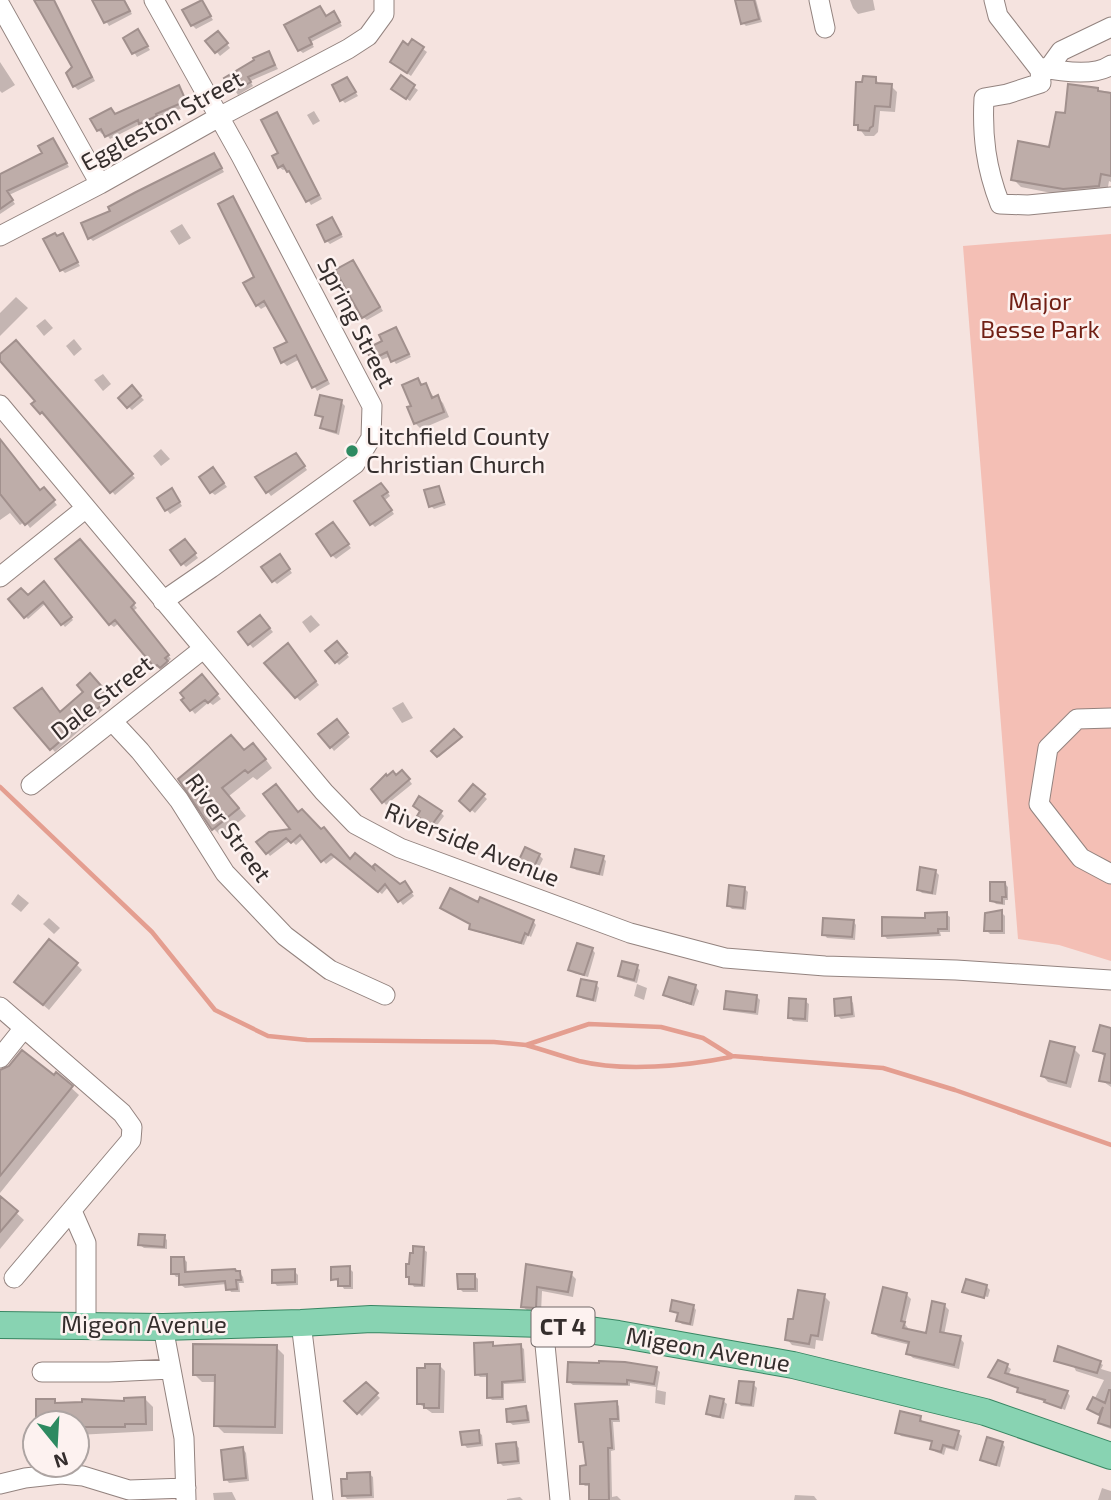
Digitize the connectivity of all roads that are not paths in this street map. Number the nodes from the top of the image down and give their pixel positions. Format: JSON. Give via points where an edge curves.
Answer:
{"nodes":[{"id":1,"x":154,"y":0,"type":"edge"},
{"id":2,"x":384,"y":0,"type":"edge"},
{"id":3,"x":819,"y":0,"type":"edge"},
{"id":4,"x":994,"y":0,"type":"edge"},
{"id":5,"x":0,"y":5,"type":"edge"},
{"id":6,"x":1111,"y":27,"type":"edge"},
{"id":7,"x":825,"y":28,"type":"dead end"},
{"id":8,"x":1111,"y":65,"type":"edge"},
{"id":9,"x":1043,"y":68,"type":"junction"},
{"id":10,"x":219,"y":117,"type":"junction"},
{"id":11,"x":100,"y":184,"type":"junction"},
{"id":12,"x":1111,"y":197,"type":"edge"},
{"id":13,"x":0,"y":236,"type":"edge"},
{"id":14,"x":0,"y":405,"type":"edge"},
{"id":15,"x":86,"y":508,"type":"junction"},
{"id":16,"x":0,"y":576,"type":"edge"},
{"id":17,"x":163,"y":601,"type":"junction"},
{"id":18,"x":203,"y":649,"type":"junction"},
{"id":19,"x":1111,"y":718,"type":"edge"},
{"id":20,"x":113,"y":722,"type":"junction"},
{"id":21,"x":31,"y":785,"type":"dead end"},
{"id":22,"x":1111,"y":874,"type":"edge"},
{"id":23,"x":1111,"y":980,"type":"edge"},
{"id":24,"x":385,"y":995,"type":"dead end"},
{"id":25,"x":0,"y":1007,"type":"edge"},
{"id":26,"x":24,"y":1028,"type":"junction"},
{"id":27,"x":0,"y":1058,"type":"edge"},
{"id":28,"x":72,"y":1211,"type":"junction"},
{"id":29,"x":14,"y":1279,"type":"dead end"},
{"id":30,"x":301,"y":1323,"type":"junction"},
{"id":31,"x":543,"y":1324,"type":"junction"},
{"id":32,"x":0,"y":1325,"type":"edge"},
{"id":33,"x":86,"y":1326,"type":"junction"},
{"id":34,"x":163,"y":1327,"type":"junction"},
{"id":35,"x":171,"y":1369,"type":"junction"},
{"id":36,"x":42,"y":1372,"type":"dead end"},
{"id":37,"x":1111,"y":1456,"type":"edge"},
{"id":38,"x":0,"y":1484,"type":"edge"},
{"id":39,"x":186,"y":1494,"type":"edge"},
{"id":40,"x":323,"y":1500,"type":"edge"},
{"id":41,"x":560,"y":1500,"type":"edge"}],
"edges":[{"from":1,"to":10,"type":"street","name":"Spring Street"},
{"from":2,"to":10,"type":"street","name":"Eggleston Street","via":[[384,14],[368,36]]},
{"from":3,"to":7,"type":"street"},
{"from":4,"to":9,"type":"street","via":[[998,16]]},
{"from":5,"to":11,"type":"street"},
{"from":6,"to":9,"type":"street","via":[[1061,51]]},
{"from":8,"to":9,"type":"street","via":[[1066,72]]},
{"from":9,"to":12,"type":"street","via":[[1041,83],[984,98],[988,174],[1000,204]]},
{"from":10,"to":11,"type":"street","name":"Eggleston Street"},
{"from":10,"to":17,"type":"street","name":"Spring Street","via":[[372,406],[371,438],[355,464]]},
{"from":11,"to":13,"type":"street","name":"Eggleston Street"},
{"from":14,"to":15,"type":"street","name":"Riverside Avenue"},
{"from":15,"to":16,"type":"street"},
{"from":15,"to":17,"type":"street","name":"Riverside Avenue"},
{"from":17,"to":18,"type":"street","name":"Riverside Avenue"},
{"from":18,"to":20,"type":"street","name":"Dale Street"},
{"from":18,"to":23,"type":"street","name":"Riverside Avenue","via":[[355,824],[400,848],[630,933],[725,958]]},
{"from":19,"to":22,"type":"street","via":[[1077,719],[1048,748],[1039,804],[1081,858]]},
{"from":20,"to":21,"type":"street","name":"Dale Street"},
{"from":20,"to":24,"type":"street","name":"River Street","via":[[179,800],[225,873],[285,936],[330,970]]},
{"from":25,"to":26,"type":"street"},
{"from":26,"to":27,"type":"street"},
{"from":26,"to":28,"type":"street","via":[[122,1113],[132,1127],[131,1140]]},
{"from":28,"to":29,"type":"street"},
{"from":28,"to":33,"type":"street","via":[[86,1244]]},
{"from":30,"to":31,"type":"main road","name":"Migeon Avenue","number":"CT 4","via":[[371,1318]]},
{"from":30,"to":34,"type":"main road","name":"Migeon Avenue","number":"CT 4"},
{"from":30,"to":40,"type":"street"},
{"from":31,"to":37,"type":"main road","name":"Migeon Avenue","number":"CT 4","via":[[800,1366],[985,1412]]},
{"from":31,"to":41,"type":"street"},
{"from":32,"to":33,"type":"main road","name":"Migeon Avenue","number":"CT 4"},
{"from":33,"to":34,"type":"main road","name":"Migeon Avenue","number":"CT 4"},
{"from":34,"to":35,"type":"street"},
{"from":35,"to":36,"type":"street"},
{"from":35,"to":39,"type":"street","via":[[184,1438]]},
{"from":38,"to":39,"type":"street","via":[[61,1474],[129,1490]]}]}
